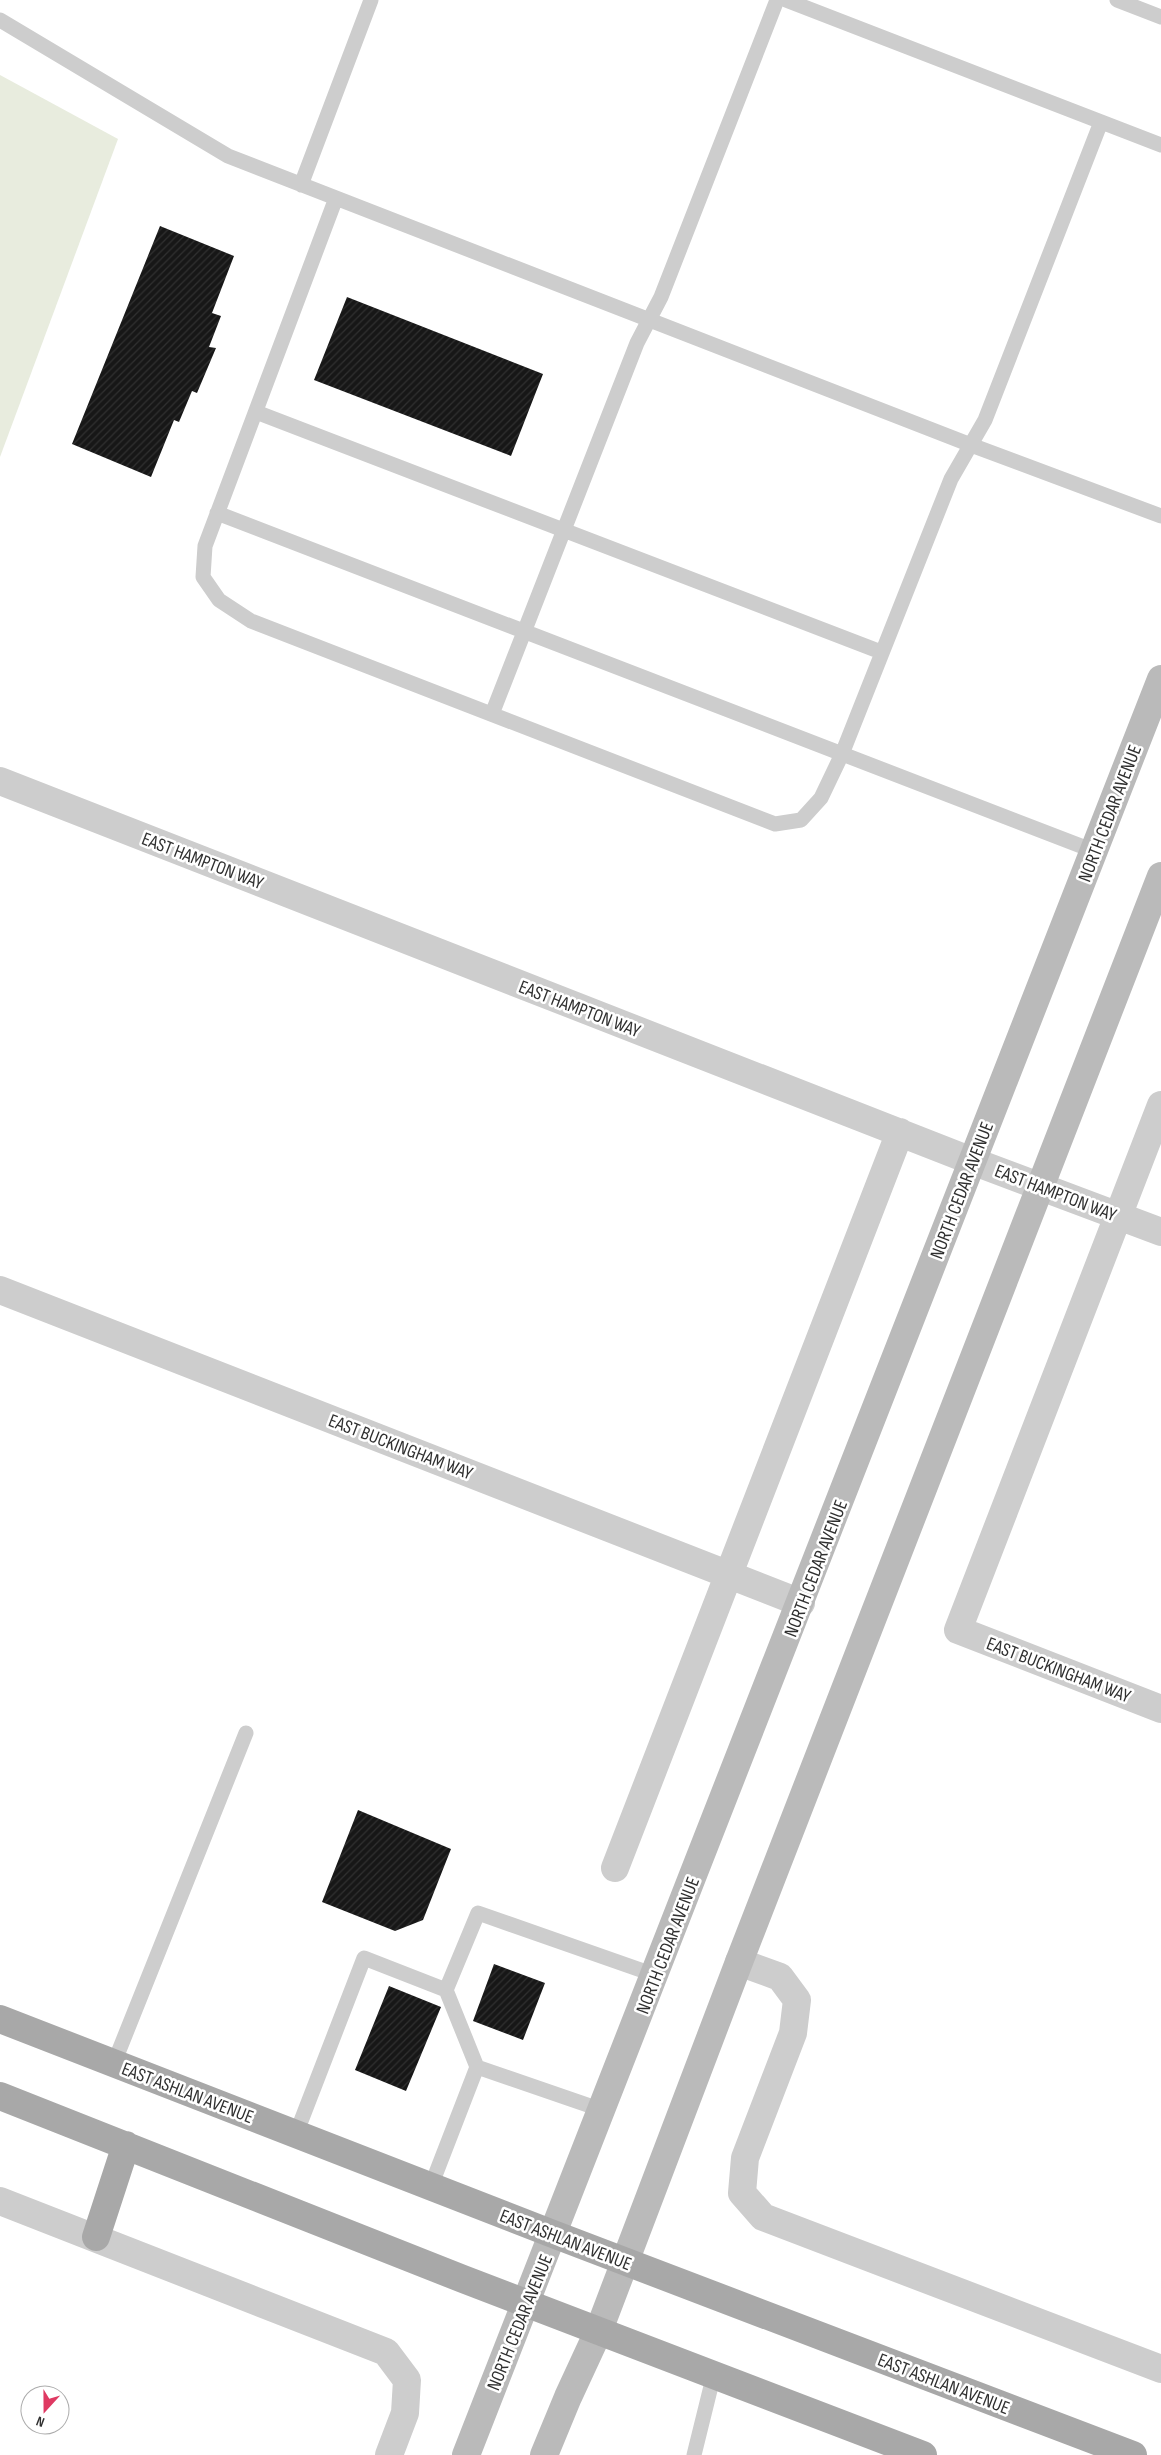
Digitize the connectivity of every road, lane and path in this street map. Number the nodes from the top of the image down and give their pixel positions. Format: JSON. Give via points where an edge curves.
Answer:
{"nodes":[{"id":1,"x":371,"y":0,"type":"edge"},
{"id":2,"x":777,"y":0,"type":"edge"},
{"id":3,"x":786,"y":0,"type":"edge"},
{"id":4,"x":1118,"y":0,"type":"edge"},
{"id":5,"x":1161,"y":17,"type":"edge"},
{"id":6,"x":0,"y":20,"type":"edge"},
{"id":7,"x":1101,"y":122,"type":"junction"},
{"id":8,"x":1161,"y":145,"type":"edge"},
{"id":9,"x":301,"y":185,"type":"junction"},
{"id":10,"x":336,"y":198,"type":"junction"},
{"id":11,"x":650,"y":319,"type":"junction"},
{"id":12,"x":256,"y":412,"type":"junction"},
{"id":13,"x":970,"y":445,"type":"junction"},
{"id":14,"x":217,"y":513,"type":"junction"},
{"id":15,"x":1161,"y":516,"type":"edge"},
{"id":16,"x":563,"y":530,"type":"junction"},
{"id":17,"x":524,"y":631,"type":"junction"},
{"id":18,"x":881,"y":652,"type":"junction"},
{"id":19,"x":1161,"y":679,"type":"edge"},
{"id":20,"x":492,"y":714,"type":"junction"},
{"id":21,"x":842,"y":754,"type":"junction"},
{"id":22,"x":0,"y":781,"type":"edge"},
{"id":23,"x":1094,"y":851,"type":"junction"},
{"id":24,"x":1161,"y":876,"type":"edge"},
{"id":25,"x":1161,"y":1104,"type":"edge"},
{"id":26,"x":900,"y":1132,"type":"junction"},
{"id":27,"x":972,"y":1161,"type":"junction"},
{"id":28,"x":1039,"y":1186,"type":"junction"},
{"id":29,"x":1118,"y":1216,"type":"junction"},
{"id":30,"x":1161,"y":1232,"type":"edge"},
{"id":31,"x":0,"y":1290,"type":"edge"},
{"id":32,"x":727,"y":1573,"type":"junction"},
{"id":33,"x":801,"y":1602,"type":"junction"},
{"id":34,"x":1161,"y":1708,"type":"edge"},
{"id":35,"x":246,"y":1733,"type":"dead end"},
{"id":36,"x":614,"y":1868,"type":"dead end"},
{"id":37,"x":739,"y":1962,"type":"junction"},
{"id":38,"x":655,"y":1975,"type":"junction"},
{"id":39,"x":446,"y":1990,"type":"junction"},
{"id":40,"x":0,"y":2019,"type":"edge"},
{"id":41,"x":114,"y":2063,"type":"junction"},
{"id":42,"x":477,"y":2067,"type":"junction"},
{"id":43,"x":0,"y":2096,"type":"edge"},
{"id":44,"x":602,"y":2110,"type":"junction"},
{"id":45,"x":296,"y":2134,"type":"junction"},
{"id":46,"x":126,"y":2145,"type":"junction"},
{"id":47,"x":431,"y":2186,"type":"junction"},
{"id":48,"x":0,"y":2200,"type":"edge"},
{"id":49,"x":553,"y":2234,"type":"junction"},
{"id":50,"x":96,"y":2237,"type":"junction"},
{"id":51,"x":625,"y":2262,"type":"junction"},
{"id":52,"x":525,"y":2303,"type":"junction"},
{"id":53,"x":599,"y":2330,"type":"junction"},
{"id":54,"x":1161,"y":2369,"type":"edge"},
{"id":55,"x":714,"y":2374,"type":"junction"},
{"id":56,"x":891,"y":2449,"type":"edge"},
{"id":57,"x":389,"y":2455,"type":"edge"},
{"id":58,"x":466,"y":2455,"type":"edge"},
{"id":59,"x":544,"y":2455,"type":"edge"},
{"id":60,"x":694,"y":2455,"type":"edge"},
{"id":61,"x":923,"y":2455,"type":"edge"},
{"id":62,"x":1133,"y":2455,"type":"edge"}],
"edges":[{"from":1,"to":9,"type":"lane"},
{"from":2,"to":11,"type":"lane"},
{"from":3,"to":7,"type":"lane"},
{"from":4,"to":5,"type":"lane"},
{"from":6,"to":9,"type":"lane","via":[[228,156]]},
{"from":7,"to":8,"type":"lane"},
{"from":7,"to":13,"type":"lane","via":[[985,420]]},
{"from":9,"to":10,"type":"lane"},
{"from":10,"to":11,"type":"lane"},
{"from":10,"to":12,"type":"lane"},
{"from":11,"to":13,"type":"lane"},
{"from":11,"to":16,"type":"lane","via":[[637,342]]},
{"from":12,"to":14,"type":"lane"},
{"from":12,"to":16,"type":"lane"},
{"from":13,"to":15,"type":"lane"},
{"from":13,"to":18,"type":"lane","via":[[951,479]]},
{"from":14,"to":17,"type":"lane"},
{"from":14,"to":20,"type":"lane","via":[[205,546],[203,577],[219,600],[251,621]]},
{"from":16,"to":17,"type":"lane"},
{"from":16,"to":18,"type":"lane"},
{"from":17,"to":20,"type":"lane"},
{"from":17,"to":21,"type":"lane"},
{"from":18,"to":21,"type":"lane"},
{"from":19,"to":23,"type":"main road","name":"NORTH CEDAR AVENUE"},
{"from":20,"to":21,"type":"lane","via":[[775,824],[801,820],[821,798]]},
{"from":21,"to":23,"type":"lane"},
{"from":22,"to":26,"type":"street","name":"EAST HAMPTON WAY"},
{"from":23,"to":27,"type":"main road","name":"NORTH CEDAR AVENUE"},
{"from":24,"to":28,"type":"main road"},
{"from":25,"to":29,"type":"street"},
{"from":26,"to":27,"type":"street","name":"EAST HAMPTON WAY"},
{"from":26,"to":32,"type":"street"},
{"from":27,"to":28,"type":"street","name":"EAST HAMPTON WAY"},
{"from":27,"to":33,"type":"main road","name":"NORTH CEDAR AVENUE"},
{"from":28,"to":29,"type":"street","name":"EAST HAMPTON WAY"},
{"from":28,"to":37,"type":"main road"},
{"from":29,"to":30,"type":"street","name":"EAST HAMPTON WAY"},
{"from":29,"to":34,"type":"street","name":"EAST BUCKINGHAM WAY","via":[[958,1630]]},
{"from":31,"to":32,"type":"street","name":"EAST BUCKINGHAM WAY"},
{"from":32,"to":33,"type":"street","name":"EAST BUCKINGHAM WAY"},
{"from":32,"to":36,"type":"street"},
{"from":33,"to":38,"type":"main road","name":"NORTH CEDAR AVENUE"},
{"from":35,"to":41,"type":"lane"},
{"from":37,"to":51,"type":"main road"},
{"from":37,"to":54,"type":"street","via":[[780,1977],[797,2000],[793,2033],[745,2158],[742,2193],[763,2217]]},
{"from":38,"to":39,"type":"lane","via":[[478,1914]]},
{"from":38,"to":44,"type":"main road","name":"NORTH CEDAR AVENUE"},
{"from":39,"to":42,"type":"lane"},
{"from":39,"to":45,"type":"lane","via":[[364,1958]]},
{"from":40,"to":41,"type":"main road","name":"EAST ASHLAN AVENUE"},
{"from":41,"to":45,"type":"main road","name":"EAST ASHLAN AVENUE"},
{"from":42,"to":44,"type":"lane"},
{"from":42,"to":47,"type":"lane"},
{"from":43,"to":46,"type":"main road"},
{"from":44,"to":49,"type":"main road","name":"NORTH CEDAR AVENUE"},
{"from":45,"to":47,"type":"main road","name":"EAST ASHLAN AVENUE"},
{"from":46,"to":50,"type":"main road"},
{"from":46,"to":52,"type":"main road"},
{"from":47,"to":49,"type":"main road","name":"EAST ASHLAN AVENUE"},
{"from":48,"to":50,"type":"street"},
{"from":49,"to":51,"type":"main road","name":"EAST ASHLAN AVENUE"},
{"from":49,"to":52,"type":"main road","name":"NORTH CEDAR AVENUE"},
{"from":50,"to":57,"type":"street","via":[[386,2352],[407,2380],[405,2413]]},
{"from":51,"to":53,"type":"main road"},
{"from":51,"to":62,"type":"main road","name":"EAST ASHLAN AVENUE"},
{"from":52,"to":53,"type":"main road"},
{"from":52,"to":58,"type":"main road","name":"NORTH CEDAR AVENUE"},
{"from":53,"to":55,"type":"main road"},
{"from":53,"to":59,"type":"main road"},
{"from":55,"to":56,"type":"main road"},
{"from":55,"to":60,"type":"lane"},
{"from":56,"to":61,"type":"main road"}]}
